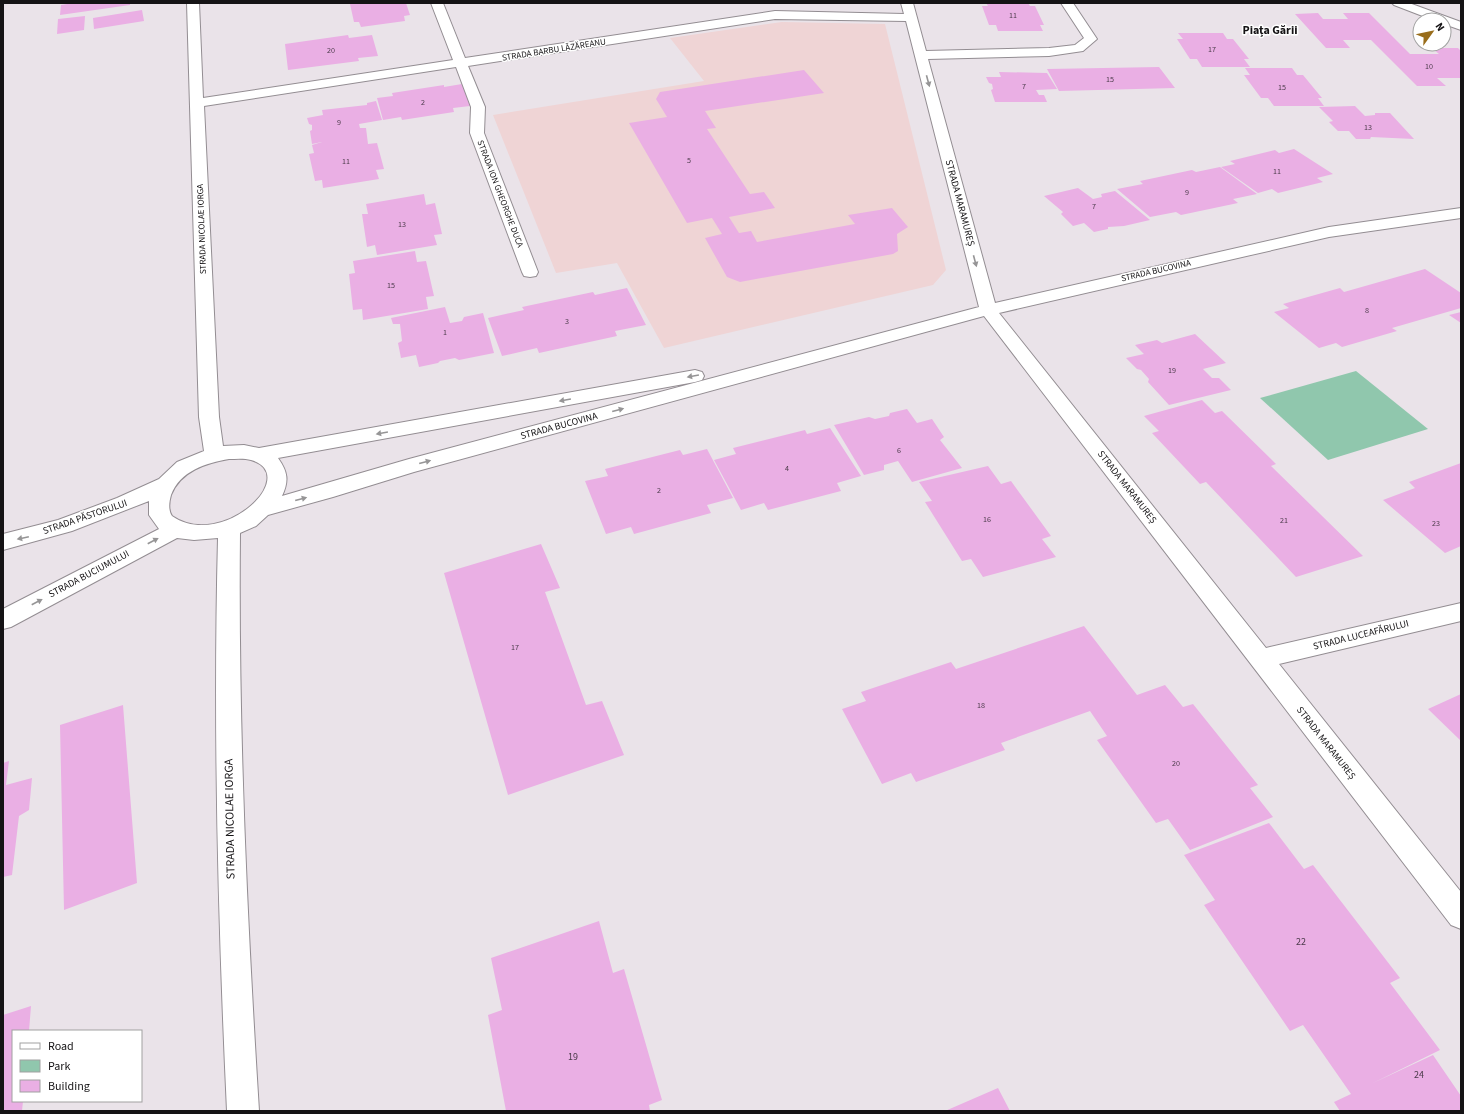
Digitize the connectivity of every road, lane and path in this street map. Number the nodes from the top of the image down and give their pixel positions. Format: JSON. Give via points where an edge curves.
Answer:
{"nodes":[{"id":1,"x":193,"y":3,"type":"edge"},
{"id":2,"x":437,"y":3,"type":"edge"},
{"id":3,"x":907,"y":3,"type":"edge"},
{"id":4,"x":1067,"y":3,"type":"edge"},
{"id":5,"x":1398,"y":3,"type":"edge"},
{"id":6,"x":911,"y":18,"type":"junction"},
{"id":7,"x":1461,"y":26,"type":"edge"},
{"id":8,"x":921,"y":55,"type":"junction"},
{"id":9,"x":460,"y":64,"type":"junction"},
{"id":10,"x":197,"y":103,"type":"junction"},
{"id":11,"x":1461,"y":213,"type":"edge"},
{"id":12,"x":530,"y":272,"type":"dead end"},
{"id":13,"x":988,"y":310,"type":"junction"},
{"id":14,"x":855,"y":346,"type":"junction"},
{"id":15,"x":214,"y":454,"type":"junction"},
{"id":16,"x":258,"y":455,"type":"junction"},
{"id":17,"x":164,"y":485,"type":"junction"},
{"id":18,"x":263,"y":509,"type":"junction"},
{"id":19,"x":229,"y":528,"type":"junction"},
{"id":20,"x":176,"y":529,"type":"junction"},
{"id":21,"x":3,"y":542,"type":"edge"},
{"id":22,"x":1461,"y":612,"type":"edge"},
{"id":23,"x":3,"y":620,"type":"edge"},
{"id":24,"x":1261,"y":659,"type":"junction"},
{"id":25,"x":1461,"y":915,"type":"edge"},
{"id":26,"x":243,"y":1111,"type":"edge"}],
"edges":[{"from":1,"to":10,"type":"street","name":"STRADA NICOLAE IORGA"},
{"from":2,"to":9,"type":"street","name":"STRADA ION GHEORGHE DUCA"},
{"from":3,"to":6,"type":"street","name":"STRADA MARAMUREȘ"},
{"from":4,"to":8,"type":"street","via":[[1091,39],[1079,48],[1050,52]]},
{"from":5,"to":7,"type":"street"},
{"from":6,"to":8,"type":"street","name":"STRADA MARAMUREȘ"},
{"from":6,"to":9,"type":"street","name":"STRADA BARBU LĂZĂREANU","via":[[775,15]]},
{"from":8,"to":13,"type":"street","name":"STRADA MARAMUREȘ","one_way":true},
{"from":9,"to":10,"type":"street","name":"STRADA BARBU LĂZĂREANU"},
{"from":9,"to":12,"type":"street","name":"STRADA ION GHEORGHE DUCA","via":[[478,107],[477,133]]},
{"from":10,"to":15,"type":"street","name":"STRADA NICOLAE IORGA","via":[[208,412]]},
{"from":11,"to":13,"type":"street","name":"STRADA BUCOVINA","via":[[1330,232]]},
{"from":13,"to":14,"type":"street","name":"STRADA BUCOVINA"},
{"from":13,"to":24,"type":"street","name":"STRADA MARAMUREȘ"},
{"from":14,"to":16,"type":"street","name":"STRADA BUCOVINA","one_way":true},
{"from":18,"to":14,"type":"street","name":"STRADA BUCOVINA","one_way":true,"via":[[409,466]]},
{"from":15,"to":16,"type":"street","via":[[248,452]]},
{"from":15,"to":17,"type":"street","via":[[193,461]]},
{"from":16,"to":18,"type":"street","via":[[271,462],[276,472],[276,488]]},
{"from":17,"to":20,"type":"street","via":[[158,500],[159,516]]},
{"from":17,"to":21,"type":"street","name":"STRADA PĂSTORULUI","one_way":true,"via":[[117,508],[27,537]]},
{"from":18,"to":19,"type":"street"},
{"from":19,"to":20,"type":"street","via":[[204,533]]},
{"from":19,"to":26,"type":"street","name":"STRADA NICOLAE IORGA","via":[[227,601],[232,913]]},
{"from":23,"to":20,"type":"street","name":"STRADA BUCIUMULUI","one_way":true},
{"from":22,"to":24,"type":"street","name":"STRADA LUCEAFĂRULUI"},
{"from":24,"to":25,"type":"street","name":"STRADA MARAMUREȘ"}]}
